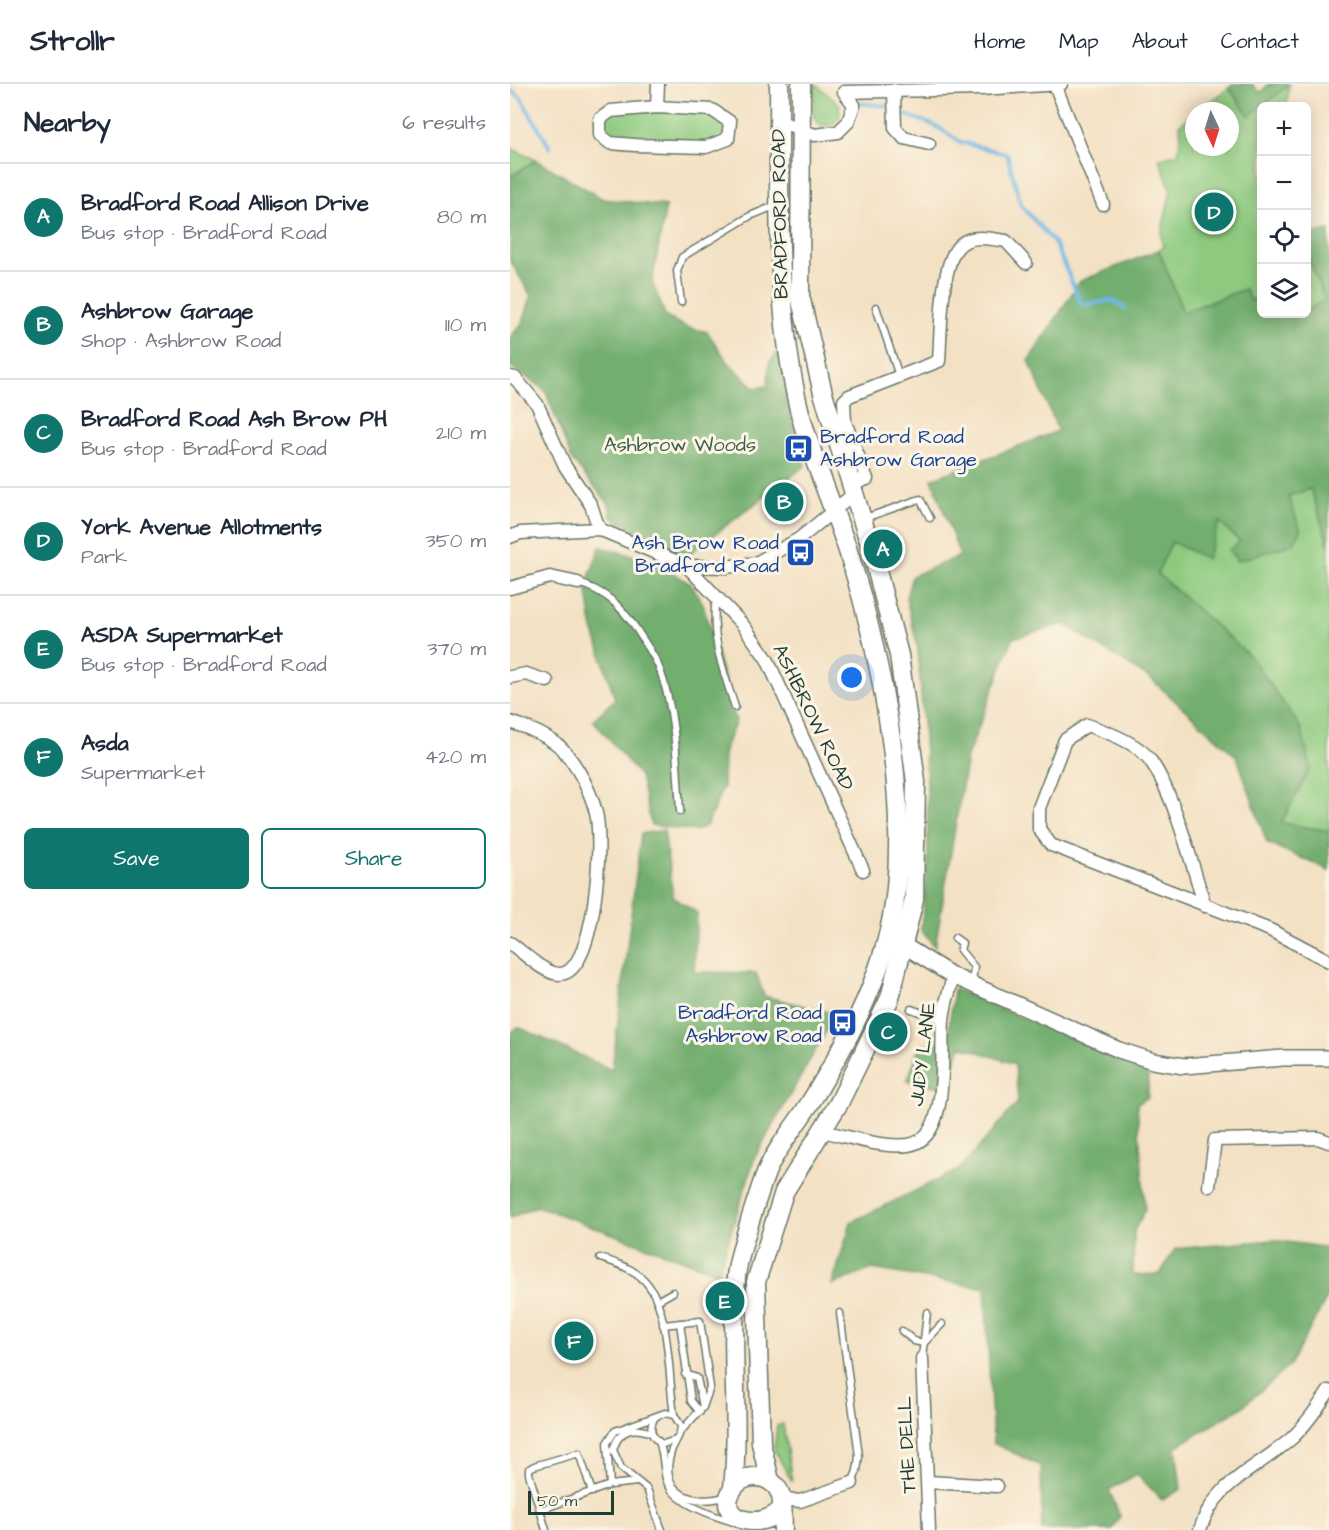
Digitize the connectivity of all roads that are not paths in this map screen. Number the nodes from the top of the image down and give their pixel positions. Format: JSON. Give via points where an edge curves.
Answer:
{"nodes":[{"id":1,"x":658,"y":84,"type":"edge"},
{"id":2,"x":779,"y":84,"type":"edge"},
{"id":3,"x":801,"y":84,"type":"edge"},
{"id":4,"x":834,"y":84,"type":"edge"},
{"id":5,"x":1058,"y":85,"type":"edge"},
{"id":6,"x":894,"y":90,"type":"junction"},
{"id":7,"x":844,"y":92,"type":"junction"},
{"id":8,"x":657,"y":107,"type":"junction"},
{"id":9,"x":780,"y":122,"type":"junction"},
{"id":10,"x":801,"y":131,"type":"junction"},
{"id":11,"x":929,"y":144,"type":"dead end"},
{"id":12,"x":780,"y":204,"type":"junction"},
{"id":13,"x":1103,"y":204,"type":"dead end"},
{"id":14,"x":1026,"y":263,"type":"dead end"},
{"id":15,"x":681,"y":302,"type":"dead end"},
{"id":16,"x":876,"y":307,"type":"dead end"},
{"id":17,"x":899,"y":376,"type":"junction"},
{"id":18,"x":510,"y":377,"type":"edge"},
{"id":19,"x":823,"y":393,"type":"junction"},
{"id":20,"x":844,"y":401,"type":"junction"},
{"id":21,"x":852,"y":489,"type":"junction"},
{"id":22,"x":834,"y":509,"type":"junction"},
{"id":23,"x":930,"y":518,"type":"dead end"},
{"id":24,"x":862,"y":520,"type":"junction"},
{"id":25,"x":599,"y":529,"type":"junction"},
{"id":26,"x":510,"y":537,"type":"edge"},
{"id":27,"x":687,"y":566,"type":"junction"},
{"id":28,"x":578,"y":583,"type":"joint"},
{"id":29,"x":510,"y":588,"type":"edge"},
{"id":30,"x":716,"y":597,"type":"junction"},
{"id":31,"x":510,"y":677,"type":"edge"},
{"id":32,"x":547,"y":681,"type":"dead end"},
{"id":33,"x":735,"y":707,"type":"dead end"},
{"id":34,"x":510,"y":722,"type":"edge"},
{"id":35,"x":681,"y":811,"type":"dead end"},
{"id":36,"x":863,"y":870,"type":"dead end"},
{"id":37,"x":1205,"y":906,"type":"junction"},
{"id":38,"x":887,"y":935,"type":"junction"},
{"id":39,"x":955,"y":938,"type":"dead end"},
{"id":40,"x":510,"y":943,"type":"edge"},
{"id":41,"x":905,"y":946,"type":"junction"},
{"id":42,"x":1329,"y":961,"type":"edge"},
{"id":43,"x":953,"y":976,"type":"junction"},
{"id":44,"x":971,"y":984,"type":"junction"},
{"id":45,"x":871,"y":990,"type":"junction"},
{"id":46,"x":890,"y":998,"type":"junction"},
{"id":47,"x":911,"y":1009,"type":"dead end"},
{"id":48,"x":943,"y":1020,"type":"junction"},
{"id":49,"x":1329,"y":1058,"type":"edge"},
{"id":50,"x":821,"y":1131,"type":"junction"},
{"id":51,"x":1329,"y":1142,"type":"edge"},
{"id":52,"x":1209,"y":1186,"type":"dead end"},
{"id":53,"x":600,"y":1258,"type":"dead end"},
{"id":54,"x":673,"y":1292,"type":"dead end"},
{"id":55,"x":657,"y":1301,"type":"junction"},
{"id":56,"x":840,"y":1313,"type":"dead end"},
{"id":57,"x":927,"y":1313,"type":"dead end"},
{"id":58,"x":680,"y":1323,"type":"junction"},
{"id":59,"x":942,"y":1324,"type":"dead end"},
{"id":60,"x":663,"y":1325,"type":"junction"},
{"id":61,"x":902,"y":1331,"type":"dead end"},
{"id":62,"x":924,"y":1343,"type":"junction"},
{"id":63,"x":922,"y":1358,"type":"joint"},
{"id":64,"x":685,"y":1374,"type":"junction"},
{"id":65,"x":1329,"y":1391,"type":"edge"},
{"id":66,"x":702,"y":1410,"type":"junction"},
{"id":67,"x":674,"y":1415,"type":"junction"},
{"id":68,"x":656,"y":1417,"type":"junction"},
{"id":69,"x":681,"y":1431,"type":"junction"},
{"id":70,"x":651,"y":1433,"type":"junction"},
{"id":71,"x":676,"y":1440,"type":"junction"},
{"id":72,"x":659,"y":1442,"type":"junction"},
{"id":73,"x":770,"y":1481,"type":"junction"},
{"id":74,"x":637,"y":1482,"type":"junction"},
{"id":75,"x":928,"y":1482,"type":"junction"},
{"id":76,"x":852,"y":1483,"type":"joint"},
{"id":77,"x":610,"y":1485,"type":"junction"},
{"id":78,"x":997,"y":1486,"type":"dead end"},
{"id":79,"x":731,"y":1491,"type":"junction"},
{"id":80,"x":592,"y":1492,"type":"junction"},
{"id":81,"x":782,"y":1504,"type":"junction"},
{"id":82,"x":540,"y":1510,"type":"junction"},
{"id":83,"x":743,"y":1527,"type":"edge"},
{"id":84,"x":546,"y":1530,"type":"edge"},
{"id":85,"x":662,"y":1530,"type":"edge"},
{"id":86,"x":783,"y":1530,"type":"edge"},
{"id":87,"x":929,"y":1530,"type":"edge"},
{"id":88,"x":1200,"y":1530,"type":"edge"}],
"edges":[{"from":1,"to":8,"type":"street"},
{"from":2,"to":9,"type":"main road"},
{"from":3,"to":10,"type":"main road","name":"BRADFORD ROAD"},
{"from":4,"to":7,"type":"street"},
{"from":5,"to":6,"type":"street"},
{"from":5,"to":13,"type":"street"},
{"from":6,"to":7,"type":"street"},
{"from":6,"to":11,"type":"street","via":[[895,128],[904,138]]},
{"from":7,"to":10,"type":"street","via":[[854,105],[848,122],[838,132],[814,135]]},
{"from":8,"to":8,"type":"street","via":[[712,110],[730,122],[728,139],[706,147],[635,146],[610,143],[600,135],[600,118],[611,111]]},
{"from":9,"to":10,"type":"street"},
{"from":9,"to":12,"type":"main road"},
{"from":10,"to":19,"type":"main road","name":"BRADFORD ROAD","via":[[800,296]]},
{"from":12,"to":15,"type":"lane","via":[[750,216],[682,257],[677,271]]},
{"from":12,"to":22,"type":"main road","via":[[781,292],[798,405]]},
{"from":14,"to":17,"type":"street","via":[[1006,241],[982,237],[961,243],[949,260],[939,361]]},
{"from":16,"to":17,"type":"lane"},
{"from":17,"to":20,"type":"street"},
{"from":18,"to":25,"type":"street","via":[[537,404],[565,466],[589,499]]},
{"from":19,"to":20,"type":"street"},
{"from":19,"to":21,"type":"main road","name":"BRADFORD ROAD"},
{"from":20,"to":21,"type":"street","name":"ASHBROW ROAD","via":[[845,422],[867,479]]},
{"from":21,"to":22,"type":"street","name":"ASHBROW ROAD"},
{"from":21,"to":24,"type":"main road","name":"BRADFORD ROAD"},
{"from":22,"to":27,"type":"street","name":"ASHBROW ROAD","via":[[799,539],[756,563]]},
{"from":22,"to":38,"type":"main road","via":[[878,657],[897,786],[896,889]]},
{"from":23,"to":24,"type":"lane","via":[[920,499]]},
{"from":24,"to":41,"type":"main road","name":"BRADFORD ROAD","via":[[899,655],[916,782],[914,899]]},
{"from":25,"to":26,"type":"street","name":"ASHBROW ROAD","via":[[520,533]]},
{"from":25,"to":27,"type":"street","name":"ASHBROW ROAD"},
{"from":27,"to":30,"type":"street","name":"ASHBROW ROAD"},
{"from":28,"to":29,"type":"street","via":[[550,577]]},
{"from":28,"to":35,"type":"lane","via":[[612,598],[660,669],[674,738]]},
{"from":30,"to":33,"type":"lane","via":[[713,619],[717,650]]},
{"from":30,"to":36,"type":"street","name":"ASHBROW ROAD","via":[[743,625],[772,668]]},
{"from":31,"to":32,"type":"street","via":[[526,674]]},
{"from":34,"to":40,"type":"street","via":[[527,727],[564,750],[585,783],[597,814],[600,854],[586,940],[570,972],[548,970]]},
{"from":37,"to":37,"type":"street","via":[[1051,845],[1039,829],[1039,808],[1065,740],[1087,725],[1113,734],[1150,758],[1171,803]]},
{"from":37,"to":42,"type":"street","via":[[1269,930]]},
{"from":38,"to":41,"type":"street"},
{"from":38,"to":45,"type":"main road"},
{"from":39,"to":44,"type":"lane","via":[[962,943],[960,950],[974,967]]},
{"from":41,"to":43,"type":"street"},
{"from":41,"to":46,"type":"main road","name":"BRADFORD ROAD"},
{"from":43,"to":44,"type":"street"},
{"from":43,"to":48,"type":"street","name":"JUDY LANE"},
{"from":44,"to":49,"type":"street","via":[[1119,1050],[1153,1061],[1184,1066]]},
{"from":45,"to":46,"type":"main road"},
{"from":45,"to":79,"type":"main road","via":[[825,1078],[765,1174],[736,1273],[737,1447]]},
{"from":46,"to":50,"type":"main road","name":"BRADFORD ROAD"},
{"from":47,"to":48,"type":"lane"},
{"from":48,"to":50,"type":"street","name":"JUDY LANE","via":[[941,1094],[938,1110],[923,1136],[908,1145],[883,1144]]},
{"from":50,"to":73,"type":"main road","name":"BRADFORD ROAD","via":[[783,1192],[756,1282],[761,1443]]},
{"from":51,"to":52,"type":"street","via":[[1318,1138],[1215,1140]]},
{"from":53,"to":55,"type":"lane","via":[[625,1266],[643,1279]]},
{"from":54,"to":55,"type":"lane"},
{"from":55,"to":60,"type":"lane"},
{"from":56,"to":76,"type":"lane","via":[[859,1456]]},
{"from":57,"to":62,"type":"lane"},
{"from":58,"to":60,"type":"lane"},
{"from":58,"to":64,"type":"lane"},
{"from":58,"to":66,"type":"lane","via":[[700,1321],[710,1386]]},
{"from":59,"to":62,"type":"lane"},
{"from":60,"to":67,"type":"lane"},
{"from":61,"to":62,"type":"lane","via":[[914,1341]]},
{"from":62,"to":63,"type":"lane"},
{"from":63,"to":75,"type":"street","name":"THE DELL"},
{"from":64,"to":66,"type":"lane","via":[[691,1401]]},
{"from":64,"to":66,"type":"lane","via":[[697,1378]]},
{"from":65,"to":88,"type":"street","via":[[1292,1438],[1221,1491],[1205,1510]]},
{"from":66,"to":69,"type":"lane"},
{"from":67,"to":68,"type":"lane"},
{"from":67,"to":69,"type":"lane"},
{"from":68,"to":70,"type":"lane"},
{"from":68,"to":77,"type":"lane","via":[[615,1431],[607,1443]]},
{"from":69,"to":71,"type":"lane"},
{"from":70,"to":72,"type":"lane"},
{"from":70,"to":74,"type":"lane","via":[[631,1429],[621,1433],[615,1442],[615,1459]]},
{"from":71,"to":72,"type":"lane","via":[[668,1444]]},
{"from":71,"to":79,"type":"lane","via":[[669,1468],[673,1486],[681,1496],[706,1501]]},
{"from":72,"to":83,"type":"lane","via":[[672,1492],[682,1501]]},
{"from":73,"to":79,"type":"main road","via":[[763,1477],[746,1478]]},
{"from":73,"to":81,"type":"main road","name":"BRADFORD ROAD","via":[[780,1492]]},
{"from":74,"to":77,"type":"lane"},
{"from":74,"to":85,"type":"lane","via":[[647,1489]]},
{"from":75,"to":78,"type":"street"},
{"from":75,"to":87,"type":"street","name":"THE DELL"},
{"from":76,"to":81,"type":"street"},
{"from":77,"to":80,"type":"lane"},
{"from":79,"to":83,"type":"main road","via":[[730,1510]]},
{"from":80,"to":82,"type":"lane"},
{"from":80,"to":82,"type":"lane","via":[[579,1454],[534,1466],[529,1474]]},
{"from":81,"to":83,"type":"main road","via":[[772,1524],[764,1528]]},
{"from":81,"to":86,"type":"main road","name":"BRADFORD ROAD"},
{"from":82,"to":84,"type":"lane"}]}
